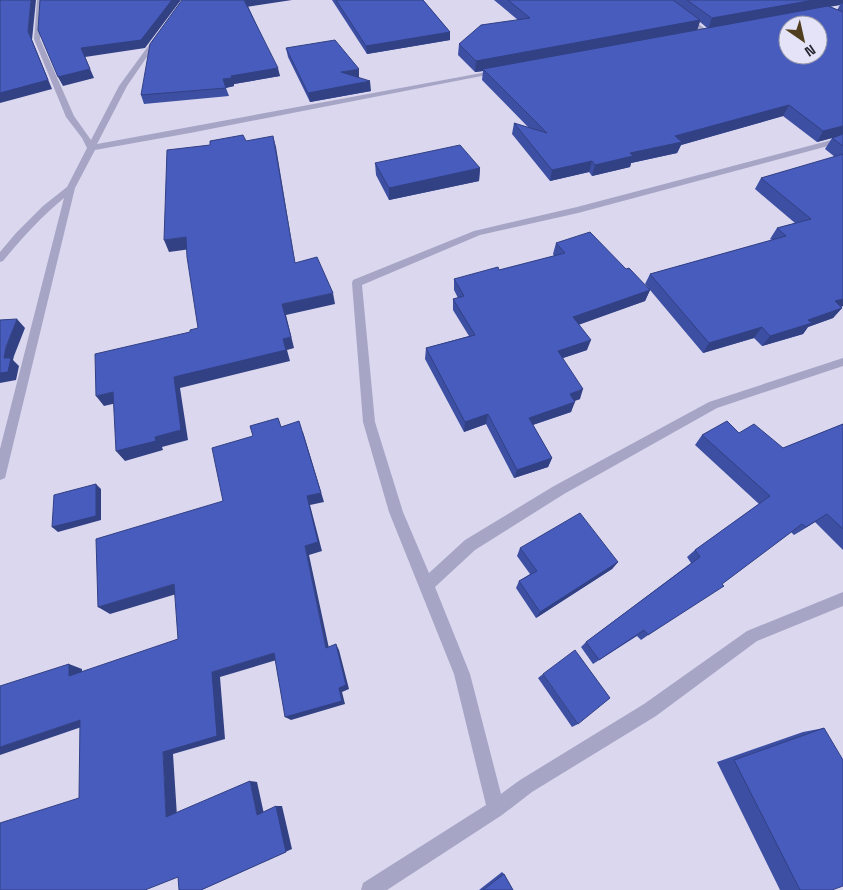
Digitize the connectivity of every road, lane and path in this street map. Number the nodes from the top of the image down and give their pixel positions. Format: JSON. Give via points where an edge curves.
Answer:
{"nodes":[{"id":1,"x":40,"y":0,"type":"edge"},
{"id":2,"x":662,"y":0,"type":"edge"},
{"id":3,"x":727,"y":29,"type":"edge"},
{"id":4,"x":162,"y":31,"type":"edge"},
{"id":5,"x":707,"y":33,"type":"junction"},
{"id":6,"x":698,"y":35,"type":"edge"},
{"id":7,"x":502,"y":71,"type":"edge"},
{"id":8,"x":843,"y":139,"type":"edge"},
{"id":9,"x":91,"y":148,"type":"junction"},
{"id":10,"x":71,"y":188,"type":"junction"},
{"id":11,"x":0,"y":259,"type":"edge"},
{"id":12,"x":843,"y":362,"type":"edge"},
{"id":13,"x":0,"y":474,"type":"edge"},
{"id":14,"x":427,"y":584,"type":"junction"},
{"id":15,"x":843,"y":599,"type":"edge"},
{"id":16,"x":496,"y":809,"type":"junction"},
{"id":17,"x":370,"y":890,"type":"edge"}],
"edges":[{"from":1,"to":9,"type":"street","via":[[37,39],[70,117]]},
{"from":2,"to":5,"type":"street"},
{"from":3,"to":5,"type":"street"},
{"from":4,"to":9,"type":"street","via":[[123,86]]},
{"from":5,"to":6,"type":"street"},
{"from":7,"to":9,"type":"street"},
{"from":8,"to":14,"type":"street","via":[[578,210],[476,233],[358,283],[369,422],[396,512]]},
{"from":9,"to":10,"type":"street"},
{"from":10,"to":11,"type":"street","via":[[19,235]]},
{"from":10,"to":13,"type":"street"},
{"from":12,"to":14,"type":"street","via":[[713,405],[559,490],[470,545]]},
{"from":14,"to":16,"type":"street","via":[[462,674]]},
{"from":15,"to":16,"type":"street","via":[[752,636],[650,710],[526,786]]},
{"from":16,"to":17,"type":"street"}]}
